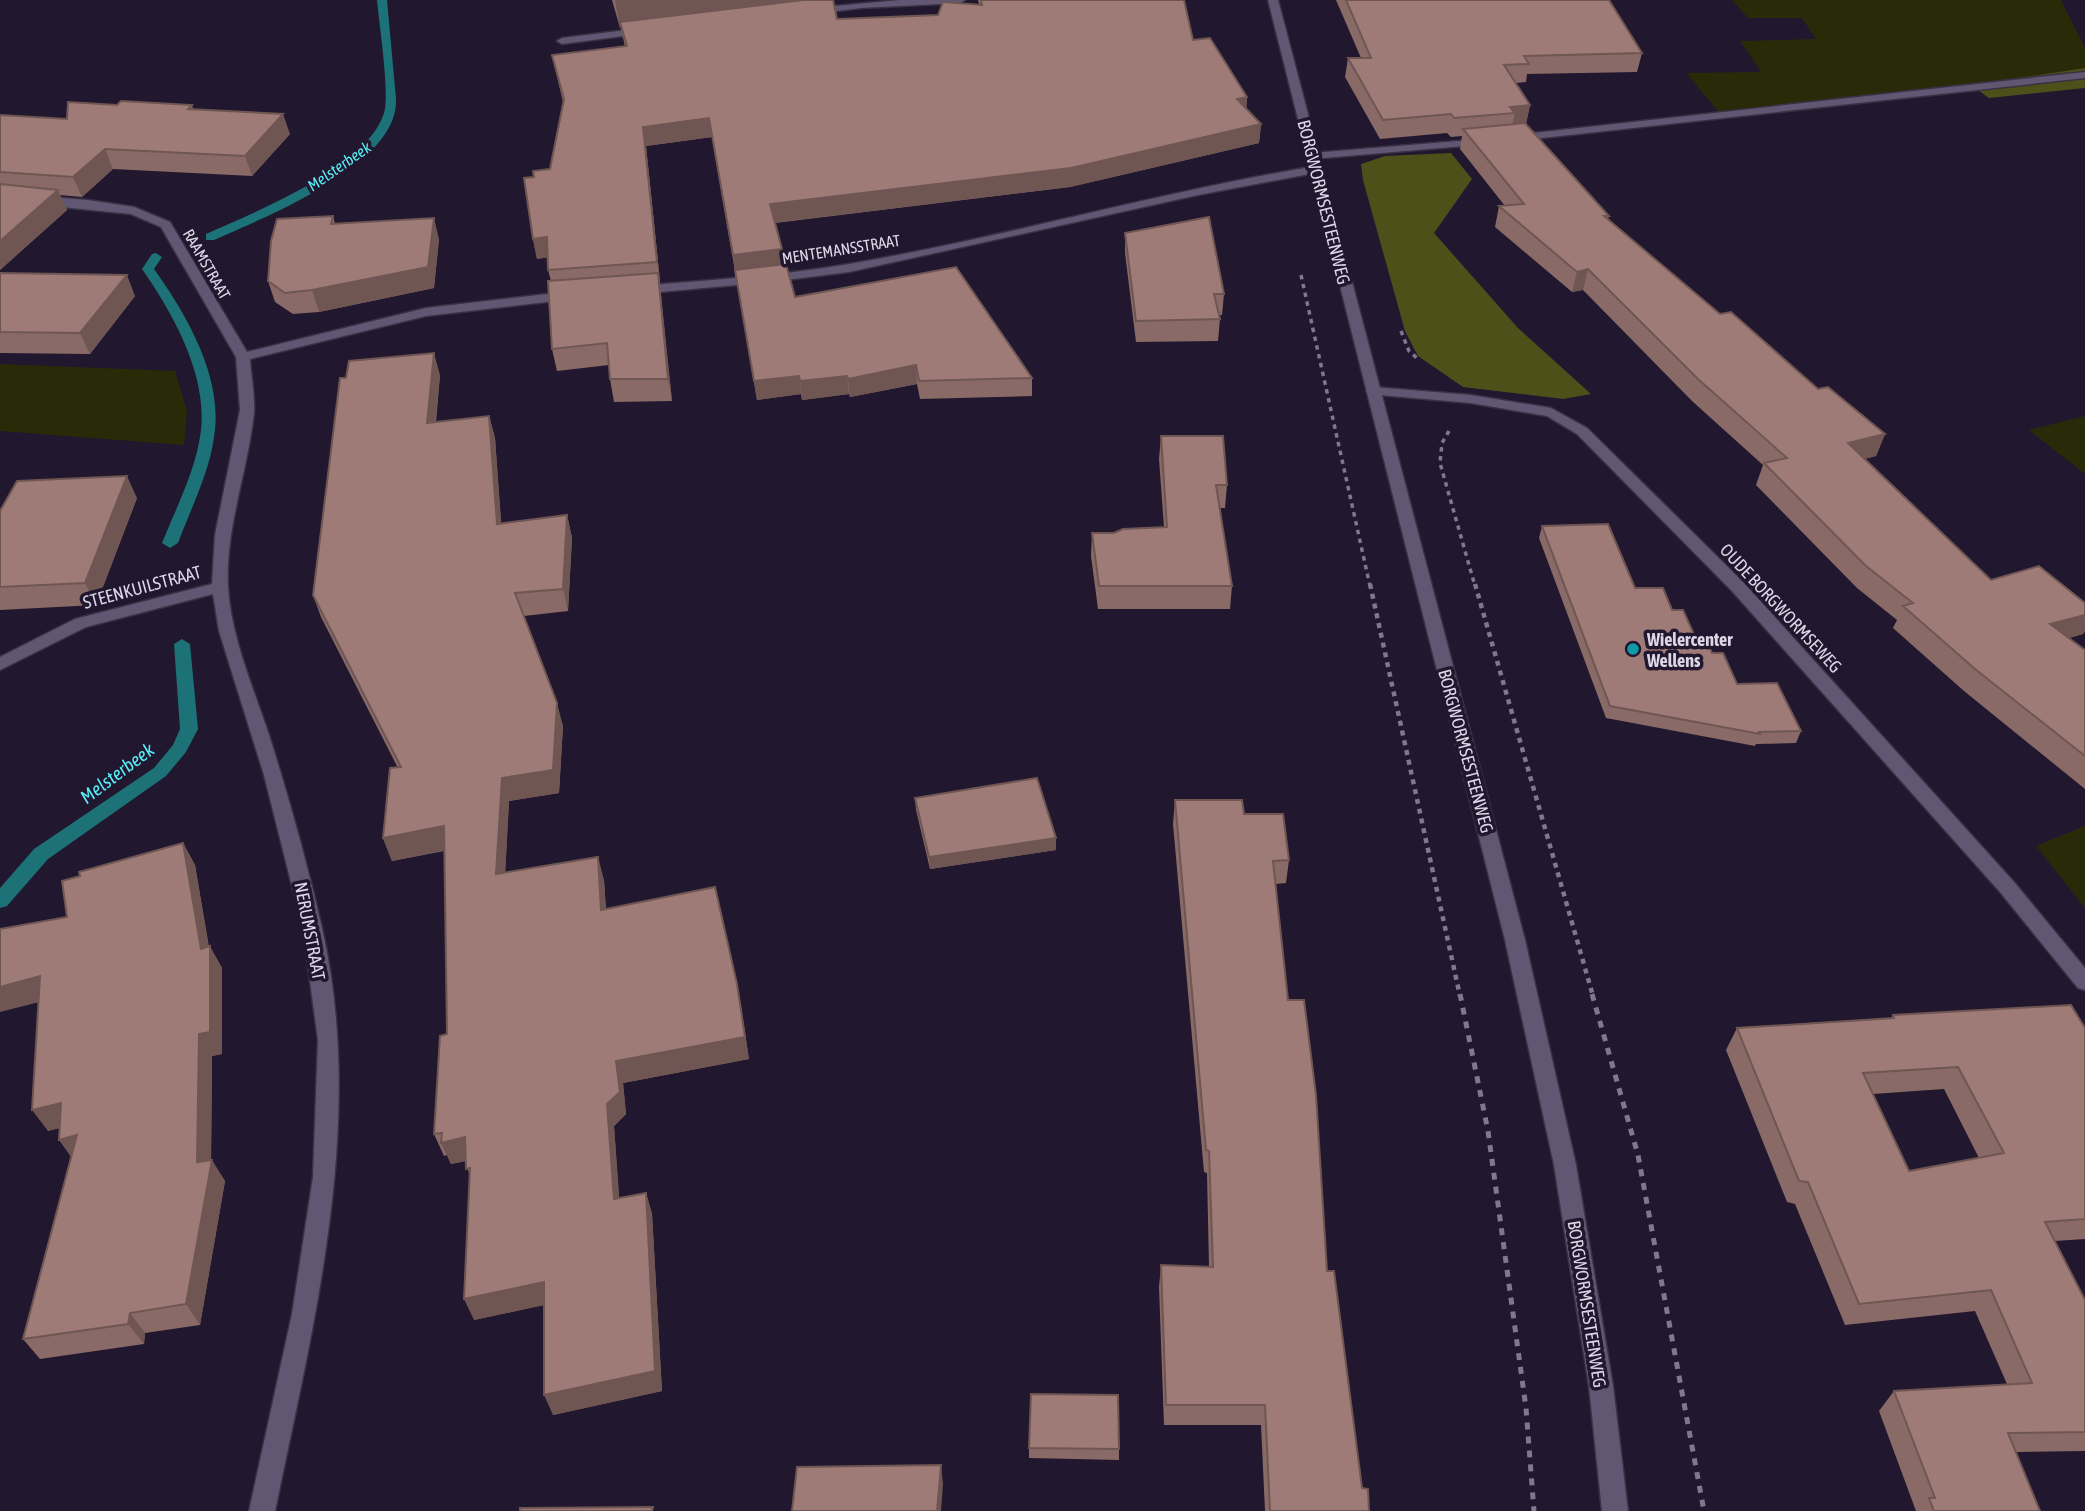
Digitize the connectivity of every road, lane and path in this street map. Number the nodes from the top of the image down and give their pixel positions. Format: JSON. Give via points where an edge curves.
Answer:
{"nodes":[{"id":1,"x":960,"y":0,"type":"edge"},
{"id":2,"x":1273,"y":0,"type":"edge"},
{"id":3,"x":807,"y":11,"type":"edge"},
{"id":4,"x":657,"y":30,"type":"edge"},
{"id":5,"x":562,"y":41,"type":"dead end"},
{"id":6,"x":2085,"y":75,"type":"edge"},
{"id":7,"x":1314,"y":163,"type":"junction"},
{"id":8,"x":0,"y":197,"type":"edge"},
{"id":9,"x":1300,"y":269,"type":"dead end"},
{"id":10,"x":620,"y":291,"type":"edge"},
{"id":11,"x":580,"y":294,"type":"edge"},
{"id":12,"x":1399,"y":324,"type":"dead end"},
{"id":13,"x":243,"y":358,"type":"junction"},
{"id":14,"x":1373,"y":391,"type":"junction"},
{"id":15,"x":1448,"y":396,"type":"junction"},
{"id":16,"x":220,"y":587,"type":"junction"},
{"id":17,"x":0,"y":664,"type":"edge"},
{"id":18,"x":2085,"y":982,"type":"edge"},
{"id":19,"x":262,"y":1511,"type":"edge"},
{"id":20,"x":1534,"y":1511,"type":"edge"},
{"id":21,"x":1615,"y":1511,"type":"edge"},
{"id":22,"x":1704,"y":1511,"type":"edge"}],
"edges":[{"from":1,"to":3,"type":"street"},
{"from":2,"to":7,"type":"street","name":"BORGWORMSESTEENWEG"},
{"from":4,"to":5,"type":"street"},
{"from":6,"to":7,"type":"street","name":"MENTEMANSSTRAAT"},
{"from":7,"to":10,"type":"street","name":"MENTEMANSSTRAAT","via":[[847,268]]},
{"from":7,"to":14,"type":"street","name":"BORGWORMSESTEENWEG"},
{"from":8,"to":13,"type":"street","name":"RAAMSTRAAT","via":[[122,209],[166,225]]},
{"from":9,"to":20,"type":"path","via":[[1488,1131],[1526,1408]]},
{"from":11,"to":13,"type":"street","via":[[426,312]]},
{"from":12,"to":15,"type":"path","via":[[1409,351],[1440,376]]},
{"from":13,"to":16,"type":"street","name":"NERUMSTRAAT","via":[[247,410],[223,536]]},
{"from":14,"to":15,"type":"street","name":"OUDE BORGWORMSEWEG"},
{"from":14,"to":21,"type":"street","name":"BORGWORMSESTEENWEG","via":[[1515,940],[1565,1165],[1601,1386]]},
{"from":15,"to":18,"type":"street","name":"OUDE BORGWORMSEWEG","via":[[1551,412],[1582,431],[1738,587],[2007,887]]},
{"from":15,"to":22,"type":"path","via":[[1452,415],[1440,463],[1638,1155]]},
{"from":16,"to":17,"type":"street","name":"STEENKUILSTRAAT","via":[[81,623]]},
{"from":16,"to":19,"type":"street","name":"NERUMSTRAAT","via":[[226,631],[274,775],[313,930],[328,1040],[322,1191],[304,1314]]}]}
